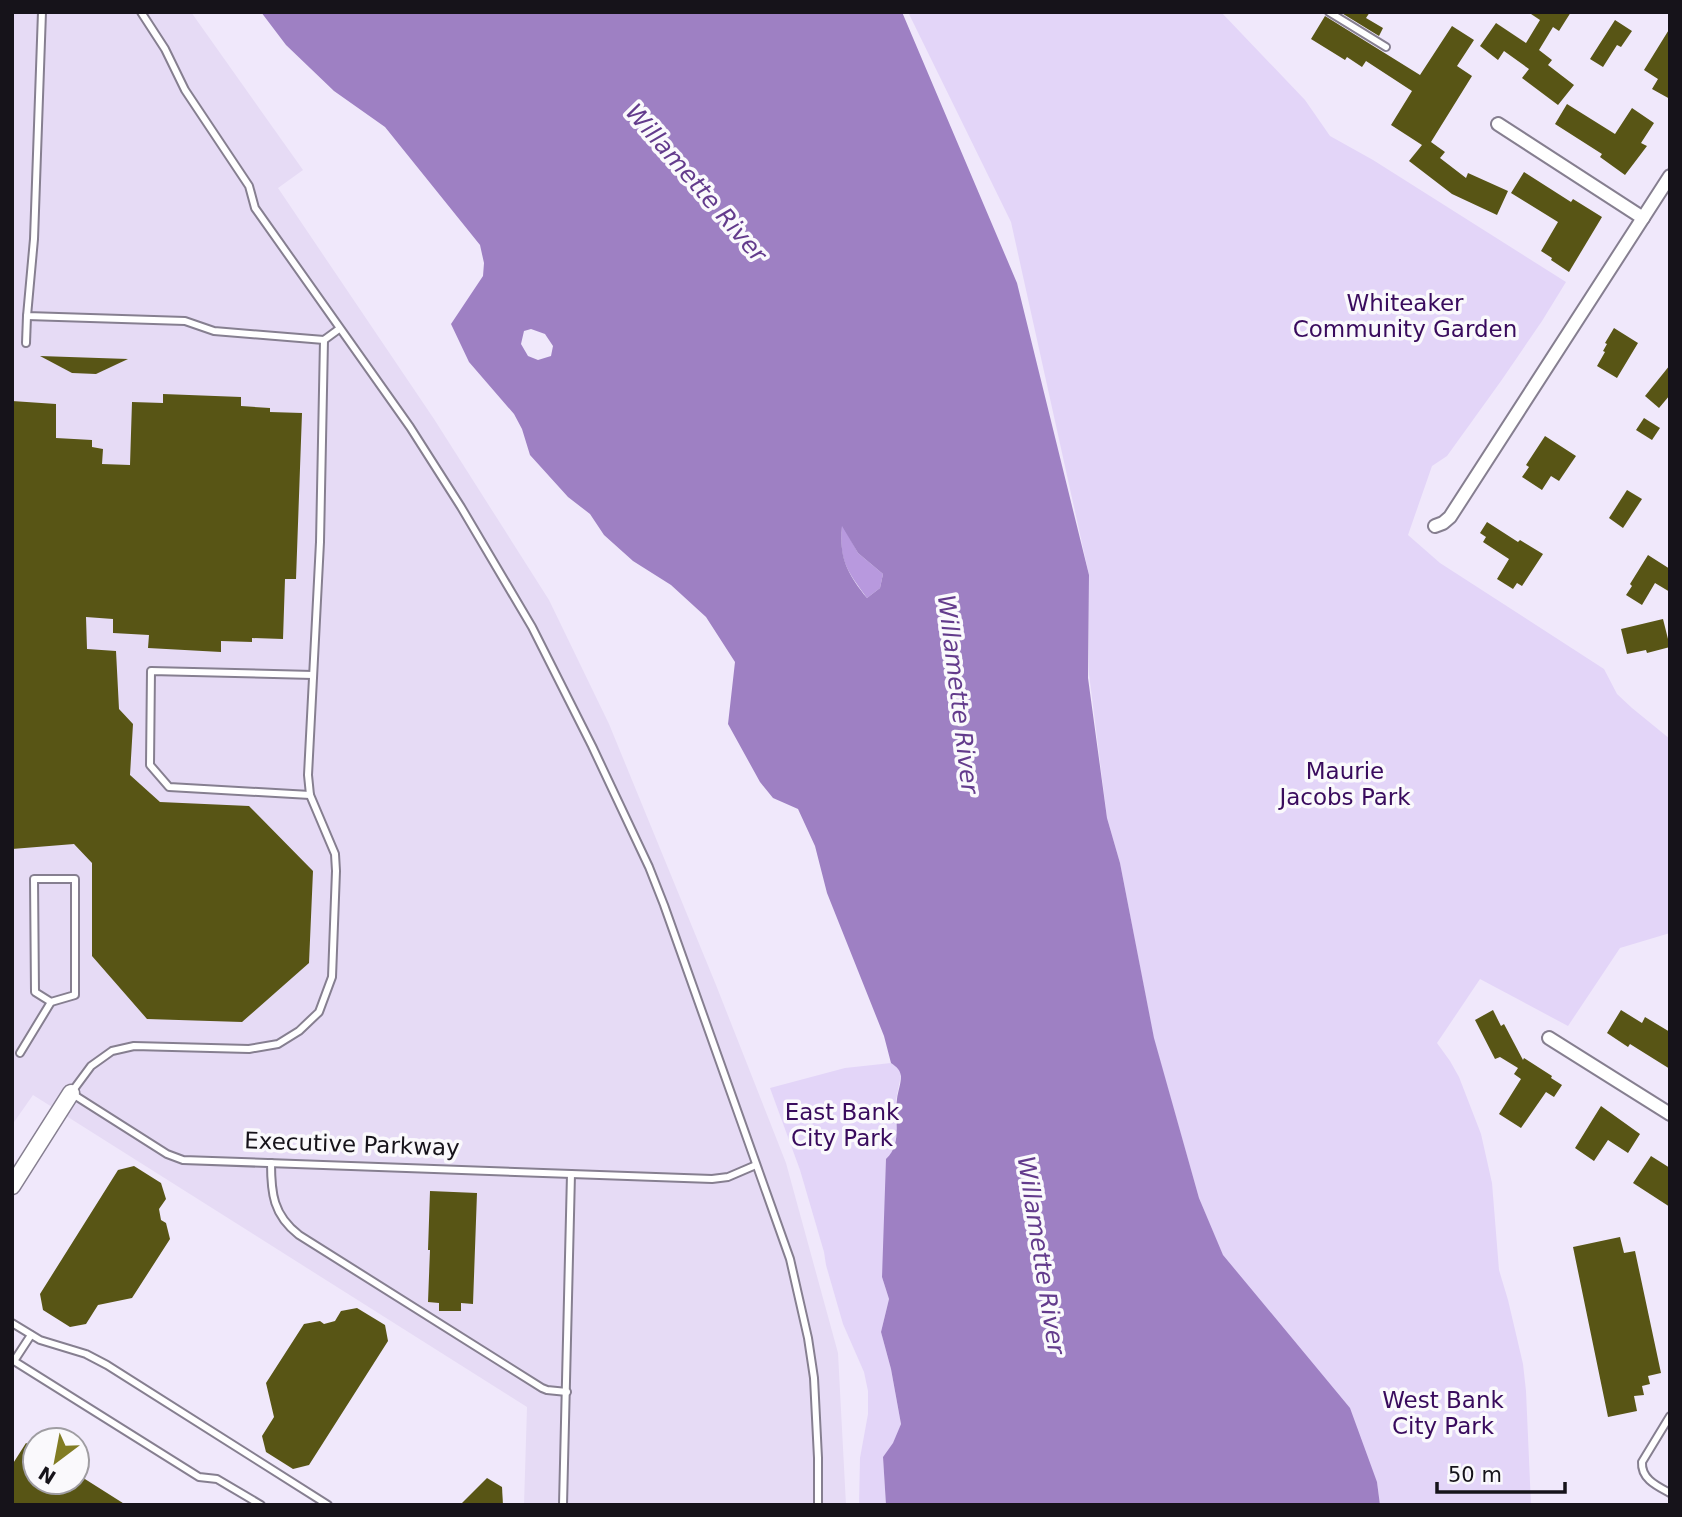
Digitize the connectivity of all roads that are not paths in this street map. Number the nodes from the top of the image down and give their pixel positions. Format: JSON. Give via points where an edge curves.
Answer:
{"nodes":[{"id":1,"x":42,"y":12,"type":"edge"},
{"id":2,"x":141,"y":12,"type":"edge"},
{"id":3,"x":1329,"y":12,"type":"edge"},
{"id":4,"x":1386,"y":47,"type":"dead end"},
{"id":5,"x":1498,"y":124,"type":"dead end"},
{"id":6,"x":1670,"y":176,"type":"edge"},
{"id":7,"x":1643,"y":218,"type":"junction"},
{"id":8,"x":27,"y":316,"type":"junction"},
{"id":9,"x":339,"y":329,"type":"junction"},
{"id":10,"x":324,"y":340,"type":"junction"},
{"id":11,"x":26,"y":343,"type":"dead end"},
{"id":12,"x":1435,"y":526,"type":"dead end"},
{"id":13,"x":313,"y":675,"type":"junction"},
{"id":14,"x":310,"y":795,"type":"junction"},
{"id":15,"x":51,"y":1002,"type":"junction"},
{"id":16,"x":1549,"y":1038,"type":"dead end"},
{"id":17,"x":20,"y":1053,"type":"dead end"},
{"id":18,"x":71,"y":1093,"type":"junction"},
{"id":19,"x":1670,"y":1114,"type":"edge"},
{"id":20,"x":271,"y":1163,"type":"junction"},
{"id":21,"x":756,"y":1166,"type":"junction"},
{"id":22,"x":571,"y":1174,"type":"junction"},
{"id":23,"x":12,"y":1186,"type":"edge"},
{"id":24,"x":12,"y":1323,"type":"edge"},
{"id":25,"x":31,"y":1335,"type":"junction"},
{"id":26,"x":566,"y":1392,"type":"junction"},
{"id":27,"x":1670,"y":1416,"type":"edge"},
{"id":28,"x":1670,"y":1493,"type":"edge"},
{"id":29,"x":261,"y":1505,"type":"edge"},
{"id":30,"x":327,"y":1505,"type":"edge"},
{"id":31,"x":563,"y":1505,"type":"edge"},
{"id":32,"x":818,"y":1505,"type":"edge"}],
"edges":[{"from":1,"to":8,"type":"lane"},
{"from":2,"to":9,"type":"lane","via":[[185,90],[249,186],[256,208]]},
{"from":3,"to":4,"type":"lane"},
{"from":5,"to":7,"type":"street"},
{"from":6,"to":7,"type":"street"},
{"from":7,"to":12,"type":"street","via":[[1450,517]]},
{"from":8,"to":10,"type":"lane","via":[[184,321],[214,331]]},
{"from":8,"to":11,"type":"lane"},
{"from":9,"to":10,"type":"lane"},
{"from":9,"to":21,"type":"lane","via":[[436,467],[552,666],[649,867]]},
{"from":10,"to":13,"type":"lane"},
{"from":13,"to":14,"type":"lane"},
{"from":13,"to":14,"type":"lane","via":[[151,671],[149,749],[150,765],[169,787]]},
{"from":14,"to":18,"type":"lane","via":[[336,863],[332,977],[318,1012],[278,1044],[249,1049],[134,1046],[112,1051],[91,1066]]},
{"from":15,"to":15,"type":"lane","via":[[75,995],[75,878],[34,879],[35,992]]},
{"from":15,"to":17,"type":"lane"},
{"from":16,"to":19,"type":"street"},
{"from":18,"to":20,"type":"lane","name":"Executive Parkway","via":[[174,1157]]},
{"from":18,"to":23,"type":"street"},
{"from":20,"to":22,"type":"lane","name":"Executive Parkway"},
{"from":20,"to":26,"type":"lane","via":[[276,1206],[299,1235],[542,1388]]},
{"from":21,"to":22,"type":"lane","name":"Executive Parkway","via":[[720,1179]]},
{"from":21,"to":32,"type":"lane","via":[[790,1259],[808,1338],[814,1378]]},
{"from":22,"to":26,"type":"lane"},
{"from":24,"to":25,"type":"lane"},
{"from":25,"to":29,"type":"lane","via":[[14,1361],[199,1477],[218,1479]]},
{"from":25,"to":30,"type":"lane","via":[[107,1365]]},
{"from":26,"to":31,"type":"lane"},
{"from":27,"to":28,"type":"lane","via":[[1641,1468],[1647,1479]]}]}
